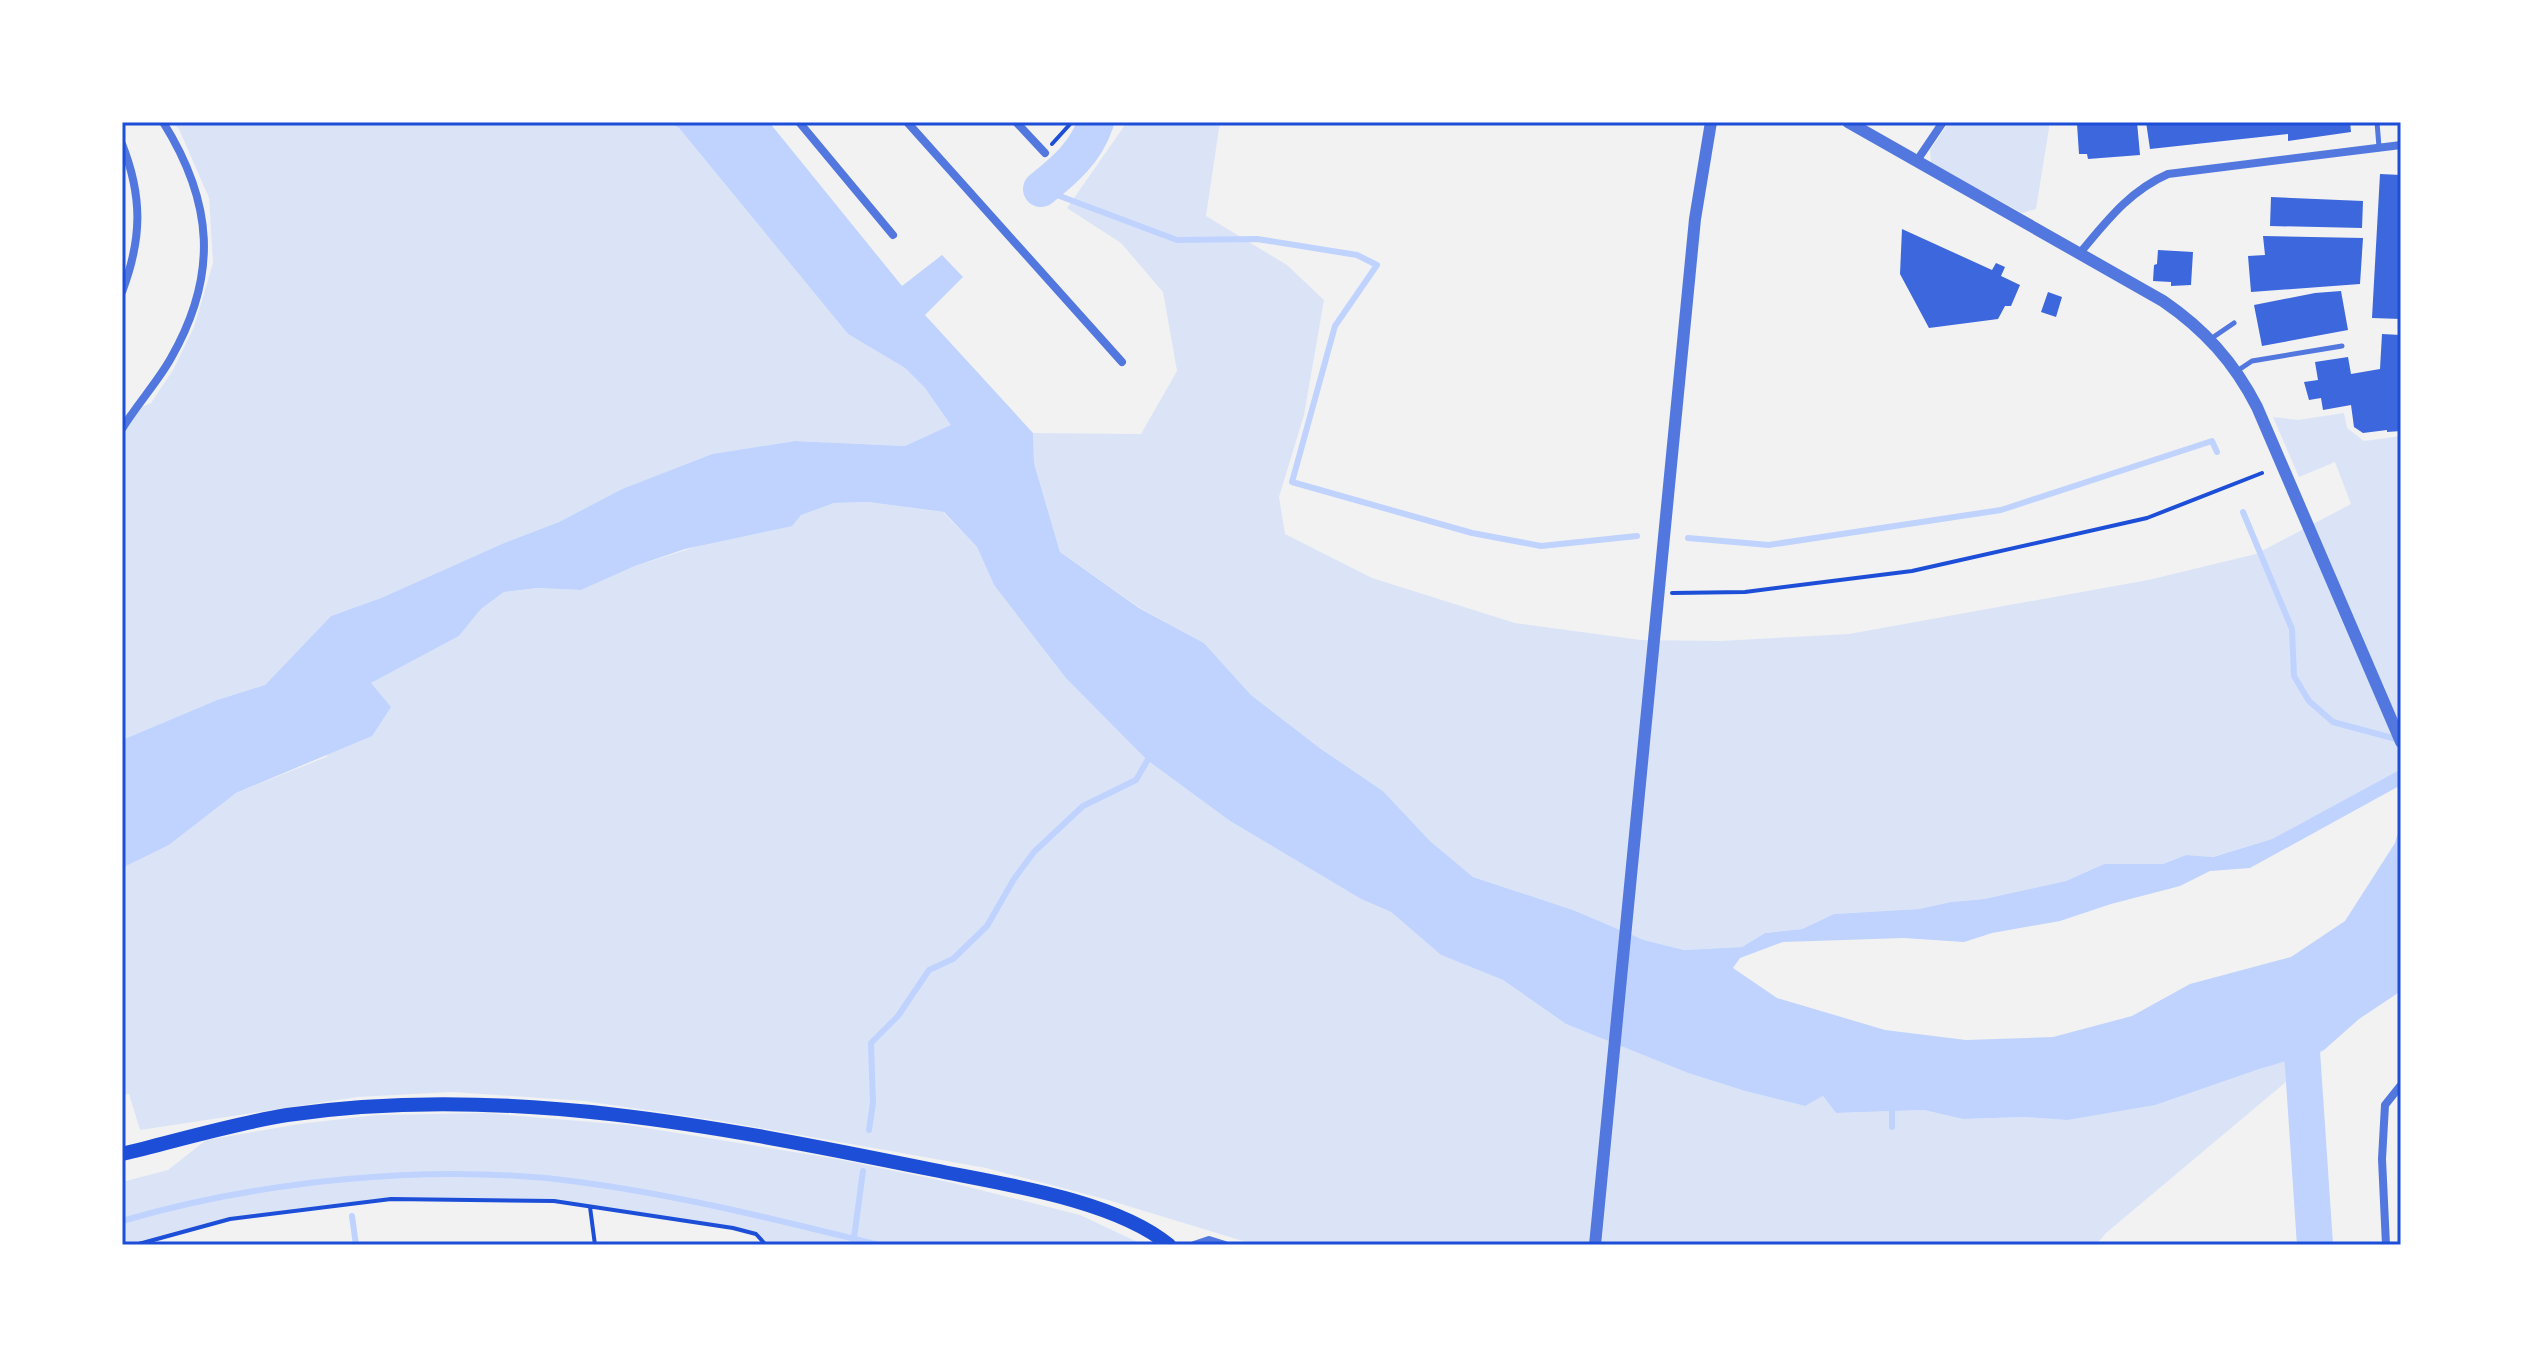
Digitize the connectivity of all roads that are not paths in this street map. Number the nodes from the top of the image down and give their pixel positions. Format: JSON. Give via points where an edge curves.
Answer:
{"nodes":[{"id":1,"x":163,"y":122,"type":"edge"},
{"id":2,"x":799,"y":122,"type":"edge"},
{"id":3,"x":907,"y":122,"type":"edge"},
{"id":4,"x":1016,"y":122,"type":"edge"},
{"id":5,"x":1711,"y":122,"type":"edge"},
{"id":6,"x":1848,"y":122,"type":"edge"},
{"id":7,"x":1943,"y":122,"type":"edge"},
{"id":8,"x":2377,"y":122,"type":"edge"},
{"id":9,"x":122,"y":144,"type":"edge"},
{"id":10,"x":2401,"y":145,"type":"edge"},
{"id":11,"x":2379,"y":148,"type":"junction"},
{"id":12,"x":1045,"y":153,"type":"road end"},
{"id":13,"x":1916,"y":162,"type":"junction"},
{"id":14,"x":893,"y":235,"type":"dead end"},
{"id":15,"x":2079,"y":254,"type":"junction"},
{"id":16,"x":122,"y":292,"type":"edge"},
{"id":17,"x":2234,"y":323,"type":"dead end"},
{"id":18,"x":2210,"y":339,"type":"junction"},
{"id":19,"x":2342,"y":346,"type":"dead end"},
{"id":20,"x":1122,"y":362,"type":"dead end"},
{"id":21,"x":2237,"y":371,"type":"junction"},
{"id":22,"x":122,"y":429,"type":"edge"},
{"id":23,"x":2401,"y":742,"type":"edge"},
{"id":24,"x":2401,"y":1085,"type":"edge"},
{"id":25,"x":122,"y":1154,"type":"edge"},
{"id":26,"x":1169,"y":1245,"type":"edge"},
{"id":27,"x":1194,"y":1245,"type":"edge"},
{"id":28,"x":1225,"y":1245,"type":"edge"},
{"id":29,"x":1595,"y":1245,"type":"edge"},
{"id":30,"x":2386,"y":1245,"type":"edge"}],
"edges":[{"from":1,"to":22,"type":"street","via":[[198,191],[205,233],[202,276],[171,358]]},
{"from":2,"to":14,"type":"street"},
{"from":3,"to":20,"type":"street"},
{"from":4,"to":12,"type":"street"},
{"from":5,"to":29,"type":"street","via":[[1695,219]]},
{"from":6,"to":13,"type":"street"},
{"from":7,"to":13,"type":"street"},
{"from":8,"to":11,"type":"lane"},
{"from":9,"to":16,"type":"street","via":[[135,176],[138,221]]},
{"from":10,"to":11,"type":"street"},
{"from":11,"to":15,"type":"street","via":[[2168,174],[2124,201]]},
{"from":13,"to":15,"type":"street"},
{"from":15,"to":18,"type":"street","via":[[2163,301]]},
{"from":17,"to":18,"type":"lane"},
{"from":18,"to":21,"type":"street"},
{"from":19,"to":21,"type":"lane","via":[[2252,361]]},
{"from":21,"to":23,"type":"street"},
{"from":24,"to":30,"type":"street","via":[[2385,1105]]},
{"from":25,"to":26,"type":"main road","via":[[285,1116],[350,1109],[445,1103],[580,1110],[833,1151],[1042,1194],[1122,1218]]},
{"from":27,"to":28,"type":"street","via":[[1209,1240]]}]}
